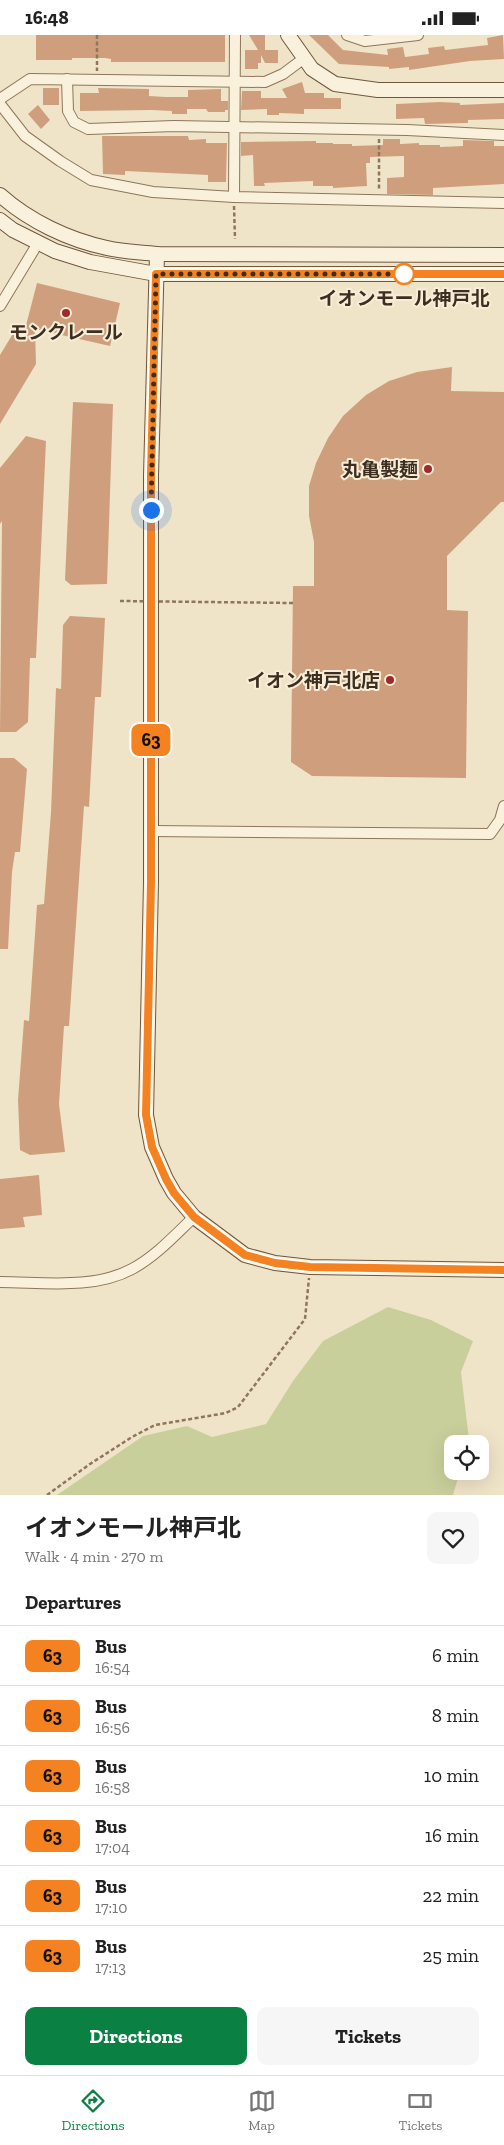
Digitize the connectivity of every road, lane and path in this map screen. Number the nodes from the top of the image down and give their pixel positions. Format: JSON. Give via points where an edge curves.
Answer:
{"nodes":[{"id":1,"x":97,"y":35,"type":"edge"},
{"id":2,"x":235,"y":35,"type":"edge"},
{"id":3,"x":288,"y":35,"type":"edge"},
{"id":4,"x":347,"y":35,"type":"edge"},
{"id":5,"x":418,"y":35,"type":"edge"},
{"id":6,"x":302,"y":59,"type":"junction"},
{"id":7,"x":67,"y":79,"type":"junction"},
{"id":8,"x":97,"y":79,"type":"junction"},
{"id":9,"x":235,"y":83,"type":"junction"},
{"id":10,"x":504,"y":90,"type":"edge"},
{"id":11,"x":0,"y":99,"type":"edge"},
{"id":12,"x":0,"y":104,"type":"edge"},
{"id":13,"x":235,"y":127,"type":"junction"},
{"id":14,"x":378,"y":130,"type":"junction"},
{"id":15,"x":504,"y":135,"type":"edge"},
{"id":16,"x":0,"y":195,"type":"edge"},
{"id":17,"x":234,"y":197,"type":"junction"},
{"id":18,"x":380,"y":200,"type":"junction"},
{"id":19,"x":504,"y":203,"type":"edge"},
{"id":20,"x":0,"y":220,"type":"edge"},
{"id":21,"x":235,"y":239,"type":"dead end"},
{"id":22,"x":38,"y":243,"type":"junction"},
{"id":23,"x":157,"y":254,"type":"junction"},
{"id":24,"x":504,"y":255,"type":"edge"},
{"id":25,"x":156,"y":274,"type":"junction"},
{"id":26,"x":504,"y":274,"type":"edge"},
{"id":27,"x":0,"y":306,"type":"edge"},
{"id":28,"x":120,"y":601,"type":"dead end"},
{"id":29,"x":293,"y":603,"type":"dead end"},
{"id":30,"x":504,"y":806,"type":"edge"},
{"id":31,"x":151,"y":831,"type":"junction"},
{"id":32,"x":194,"y":1217,"type":"junction"},
{"id":33,"x":310,"y":1267,"type":"junction"},
{"id":34,"x":504,"y":1270,"type":"edge"},
{"id":35,"x":0,"y":1282,"type":"edge"},
{"id":36,"x":47,"y":1495,"type":"edge"}],
"edges":[{"from":1,"to":8,"type":"path"},
{"from":2,"to":9,"type":"street"},
{"from":3,"to":6,"type":"street"},
{"from":4,"to":5,"type":"street","via":[[365,41]]},
{"from":6,"to":9,"type":"street","via":[[283,74],[265,82]]},
{"from":6,"to":10,"type":"street","via":[[335,85],[378,89]]},
{"from":7,"to":8,"type":"street"},
{"from":7,"to":11,"type":"street","via":[[30,79]]},
{"from":7,"to":13,"type":"street","via":[[68,111],[74,122],[88,129]]},
{"from":8,"to":9,"type":"street"},
{"from":9,"to":13,"type":"street"},
{"from":12,"to":17,"type":"street","via":[[25,136],[91,180],[153,192]]},
{"from":13,"to":14,"type":"street"},
{"from":13,"to":17,"type":"street"},
{"from":14,"to":15,"type":"street"},
{"from":14,"to":18,"type":"path"},
{"from":16,"to":23,"type":"street","via":[[14,208],[65,235],[107,248]]},
{"from":17,"to":18,"type":"street"},
{"from":17,"to":21,"type":"path"},
{"from":18,"to":19,"type":"street"},
{"from":20,"to":22,"type":"street"},
{"from":22,"to":25,"type":"street","via":[[90,262]]},
{"from":22,"to":27,"type":"street"},
{"from":23,"to":24,"type":"street"},
{"from":23,"to":25,"type":"street"},
{"from":25,"to":26,"type":"street"},
{"from":25,"to":31,"type":"street","via":[[151,475]]},
{"from":28,"to":29,"type":"path","bridge":true},
{"from":30,"to":31,"type":"street","via":[[500,820],[490,834]]},
{"from":31,"to":32,"type":"street","via":[[146,1115],[152,1147],[166,1179]]},
{"from":32,"to":33,"type":"street","via":[[245,1255]]},
{"from":32,"to":35,"type":"street","via":[[145,1261],[118,1275],[81,1282]]},
{"from":33,"to":34,"type":"street"},
{"from":33,"to":36,"type":"path","via":[[305,1319],[238,1407],[226,1413],[155,1425],[90,1464]]}]}
